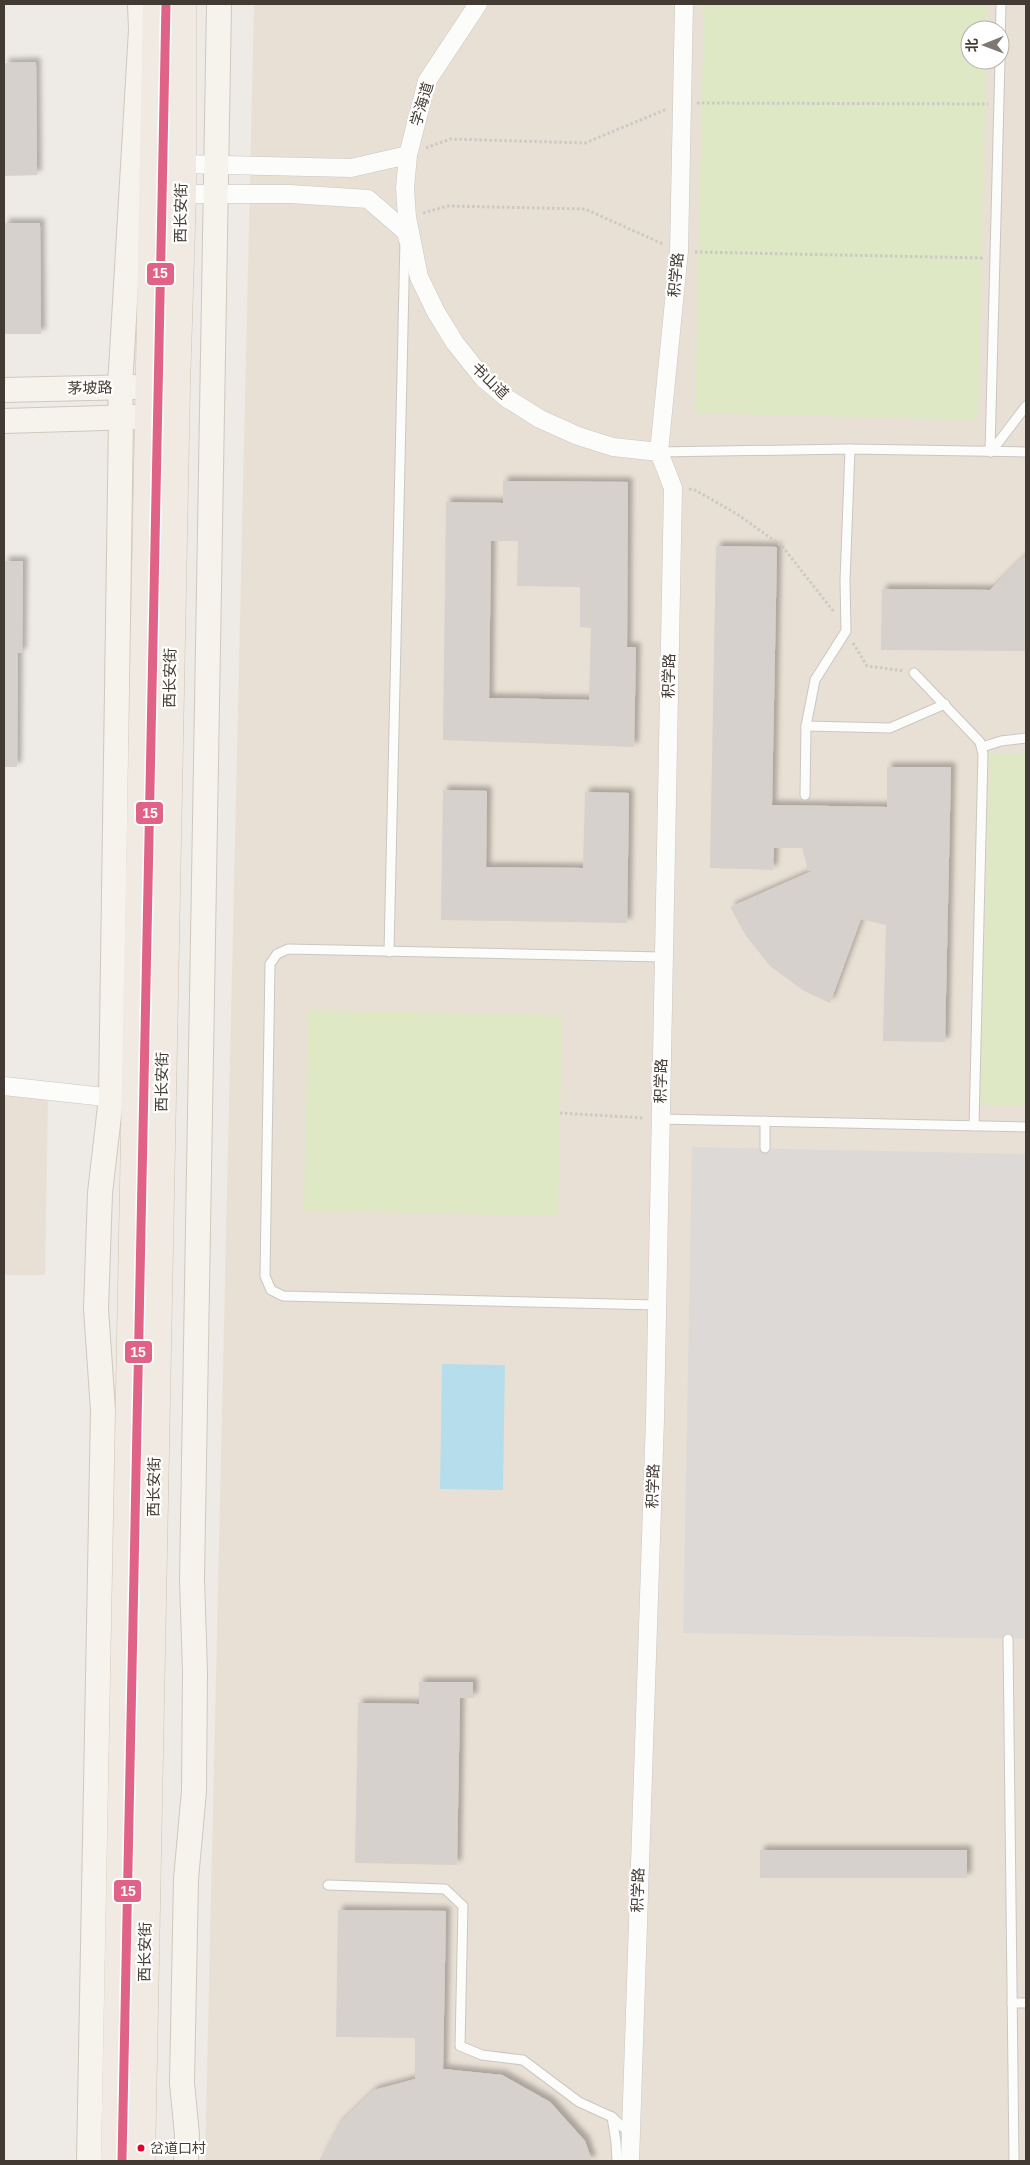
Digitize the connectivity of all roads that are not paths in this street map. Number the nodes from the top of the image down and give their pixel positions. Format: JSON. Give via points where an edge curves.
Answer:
{"nodes":[{"id":1,"x":140,"y":4,"type":"edge"},
{"id":2,"x":157,"y":4,"type":"edge"},
{"id":3,"x":182,"y":4,"type":"edge"},
{"id":4,"x":219,"y":4,"type":"edge"},
{"id":5,"x":478,"y":4,"type":"edge"},
{"id":6,"x":684,"y":4,"type":"edge"},
{"id":7,"x":1001,"y":4,"type":"edge"},
{"id":8,"x":1001,"y":20,"type":"edge"},
{"id":9,"x":1000,"y":70,"type":"edge"},
{"id":10,"x":408,"y":154,"type":"junction"},
{"id":11,"x":182,"y":164,"type":"junction"},
{"id":12,"x":215,"y":165,"type":"junction"},
{"id":13,"x":182,"y":194,"type":"junction"},
{"id":14,"x":215,"y":194,"type":"junction"},
{"id":15,"x":406,"y":224,"type":"junction"},
{"id":16,"x":163,"y":386,"type":"junction"},
{"id":17,"x":120,"y":387,"type":"junction"},
{"id":18,"x":57,"y":389,"type":"junction"},
{"id":19,"x":4,"y":390,"type":"edge"},
{"id":20,"x":1026,"y":406,"type":"edge"},
{"id":21,"x":162,"y":417,"type":"junction"},
{"id":22,"x":121,"y":418,"type":"junction"},
{"id":23,"x":58,"y":420,"type":"junction"},
{"id":24,"x":4,"y":421,"type":"edge"},
{"id":25,"x":850,"y":449,"type":"junction"},
{"id":26,"x":659,"y":452,"type":"junction"},
{"id":27,"x":990,"y":452,"type":"junction"},
{"id":28,"x":1026,"y":452,"type":"edge"},
{"id":29,"x":914,"y":672,"type":"road end"},
{"id":30,"x":945,"y":704,"type":"junction"},
{"id":31,"x":806,"y":726,"type":"junction"},
{"id":32,"x":1026,"y":738,"type":"edge"},
{"id":33,"x":982,"y":747,"type":"junction"},
{"id":34,"x":805,"y":794,"type":"dead end"},
{"id":35,"x":389,"y":952,"type":"junction"},
{"id":36,"x":663,"y":957,"type":"junction"},
{"id":37,"x":4,"y":1086,"type":"edge"},
{"id":38,"x":123,"y":1100,"type":"junction"},
{"id":39,"x":660,"y":1119,"type":"junction"},
{"id":40,"x":766,"y":1121,"type":"junction"},
{"id":41,"x":974,"y":1126,"type":"junction"},
{"id":42,"x":1026,"y":1127,"type":"edge"},
{"id":43,"x":765,"y":1148,"type":"dead end"},
{"id":44,"x":657,"y":1305,"type":"junction"},
{"id":45,"x":1008,"y":1639,"type":"dead end"},
{"id":46,"x":328,"y":1886,"type":"dead end"},
{"id":47,"x":1012,"y":2003,"type":"junction"},
{"id":48,"x":1026,"y":2003,"type":"edge"},
{"id":49,"x":612,"y":2117,"type":"junction"},
{"id":50,"x":629,"y":2133,"type":"junction"},
{"id":51,"x":89,"y":2161,"type":"edge"},
{"id":52,"x":115,"y":2161,"type":"edge"},
{"id":53,"x":141,"y":2161,"type":"edge"},
{"id":54,"x":186,"y":2161,"type":"edge"},
{"id":55,"x":616,"y":2161,"type":"edge"},
{"id":56,"x":630,"y":2161,"type":"edge"},
{"id":57,"x":1014,"y":2161,"type":"edge"}],
"edges":[{"from":1,"to":17,"type":"main road"},
{"from":2,"to":16,"type":"main road","name":"西长安街"},
{"from":3,"to":11,"type":"main road","name":"西长安街"},
{"from":4,"to":12,"type":"main road"},
{"from":5,"to":10,"type":"street","name":"学海道","via":[[427,81]]},
{"from":6,"to":26,"type":"street","name":"积学路","via":[[679,251]]},
{"from":7,"to":8,"type":"lane"},
{"from":9,"to":27,"type":"lane"},
{"from":10,"to":12,"type":"street","via":[[351,168]]},
{"from":10,"to":15,"type":"street","name":"学海道"},
{"from":11,"to":12,"type":"street"},
{"from":11,"to":13,"type":"main road","name":"西长安街"},
{"from":12,"to":14,"type":"main road"},
{"from":13,"to":14,"type":"street"},
{"from":13,"to":16,"type":"main road","name":"西长安街"},
{"from":14,"to":15,"type":"street","via":[[368,199]]},
{"from":14,"to":54,"type":"main road","via":[[192,1579],[194,1791],[186,1879],[182,2083]]},
{"from":15,"to":26,"type":"street","name":"书山道","via":[[419,277],[436,312],[455,343],[483,378],[540,419],[578,436],[613,446]]},
{"from":15,"to":35,"type":"lane"},
{"from":16,"to":17,"type":"main road","name":"茅坡路"},
{"from":16,"to":21,"type":"main road","name":"西长安街"},
{"from":17,"to":18,"type":"main road","name":"茅坡路"},
{"from":17,"to":22,"type":"main road"},
{"from":18,"to":19,"type":"main road","name":"茅坡路"},
{"from":18,"to":23,"type":"main road"},
{"from":20,"to":27,"type":"lane"},
{"from":21,"to":22,"type":"main road","name":"茅坡路"},
{"from":21,"to":38,"type":"main road","name":"西长安街"},
{"from":21,"to":53,"type":"main road","name":"西长安街"},
{"from":22,"to":23,"type":"main road","name":"茅坡路"},
{"from":22,"to":38,"type":"main road"},
{"from":23,"to":24,"type":"main road","name":"茅坡路"},
{"from":25,"to":26,"type":"lane"},
{"from":25,"to":27,"type":"lane"},
{"from":25,"to":31,"type":"lane","via":[[846,631],[815,680]]},
{"from":26,"to":36,"type":"street","name":"积学路","via":[[673,488]]},
{"from":27,"to":28,"type":"lane"},
{"from":29,"to":30,"type":"lane"},
{"from":30,"to":31,"type":"lane","via":[[890,728]]},
{"from":30,"to":33,"type":"lane"},
{"from":31,"to":34,"type":"lane"},
{"from":32,"to":33,"type":"lane"},
{"from":33,"to":41,"type":"lane"},
{"from":35,"to":36,"type":"lane"},
{"from":35,"to":44,"type":"lane","via":[[288,949],[277,954],[270,964],[265,1276],[270,1290],[283,1296]]},
{"from":36,"to":39,"type":"street","name":"积学路"},
{"from":37,"to":38,"type":"street"},
{"from":38,"to":51,"type":"main road","via":[[100,1193],[96,1309],[103,1410]]},
{"from":38,"to":52,"type":"main road","name":"西长安街"},
{"from":39,"to":40,"type":"lane"},
{"from":39,"to":44,"type":"street","name":"积学路"},
{"from":40,"to":41,"type":"lane"},
{"from":40,"to":43,"type":"lane"},
{"from":41,"to":42,"type":"lane"},
{"from":44,"to":50,"type":"street","name":"积学路"},
{"from":45,"to":47,"type":"lane"},
{"from":46,"to":49,"type":"lane","via":[[445,1889],[463,1906],[460,2046],[482,2055],[524,2060],[579,2102]]},
{"from":47,"to":48,"type":"lane"},
{"from":47,"to":57,"type":"lane"},
{"from":49,"to":50,"type":"lane"},
{"from":49,"to":55,"type":"lane"},
{"from":50,"to":56,"type":"street","name":"积学路"}]}
